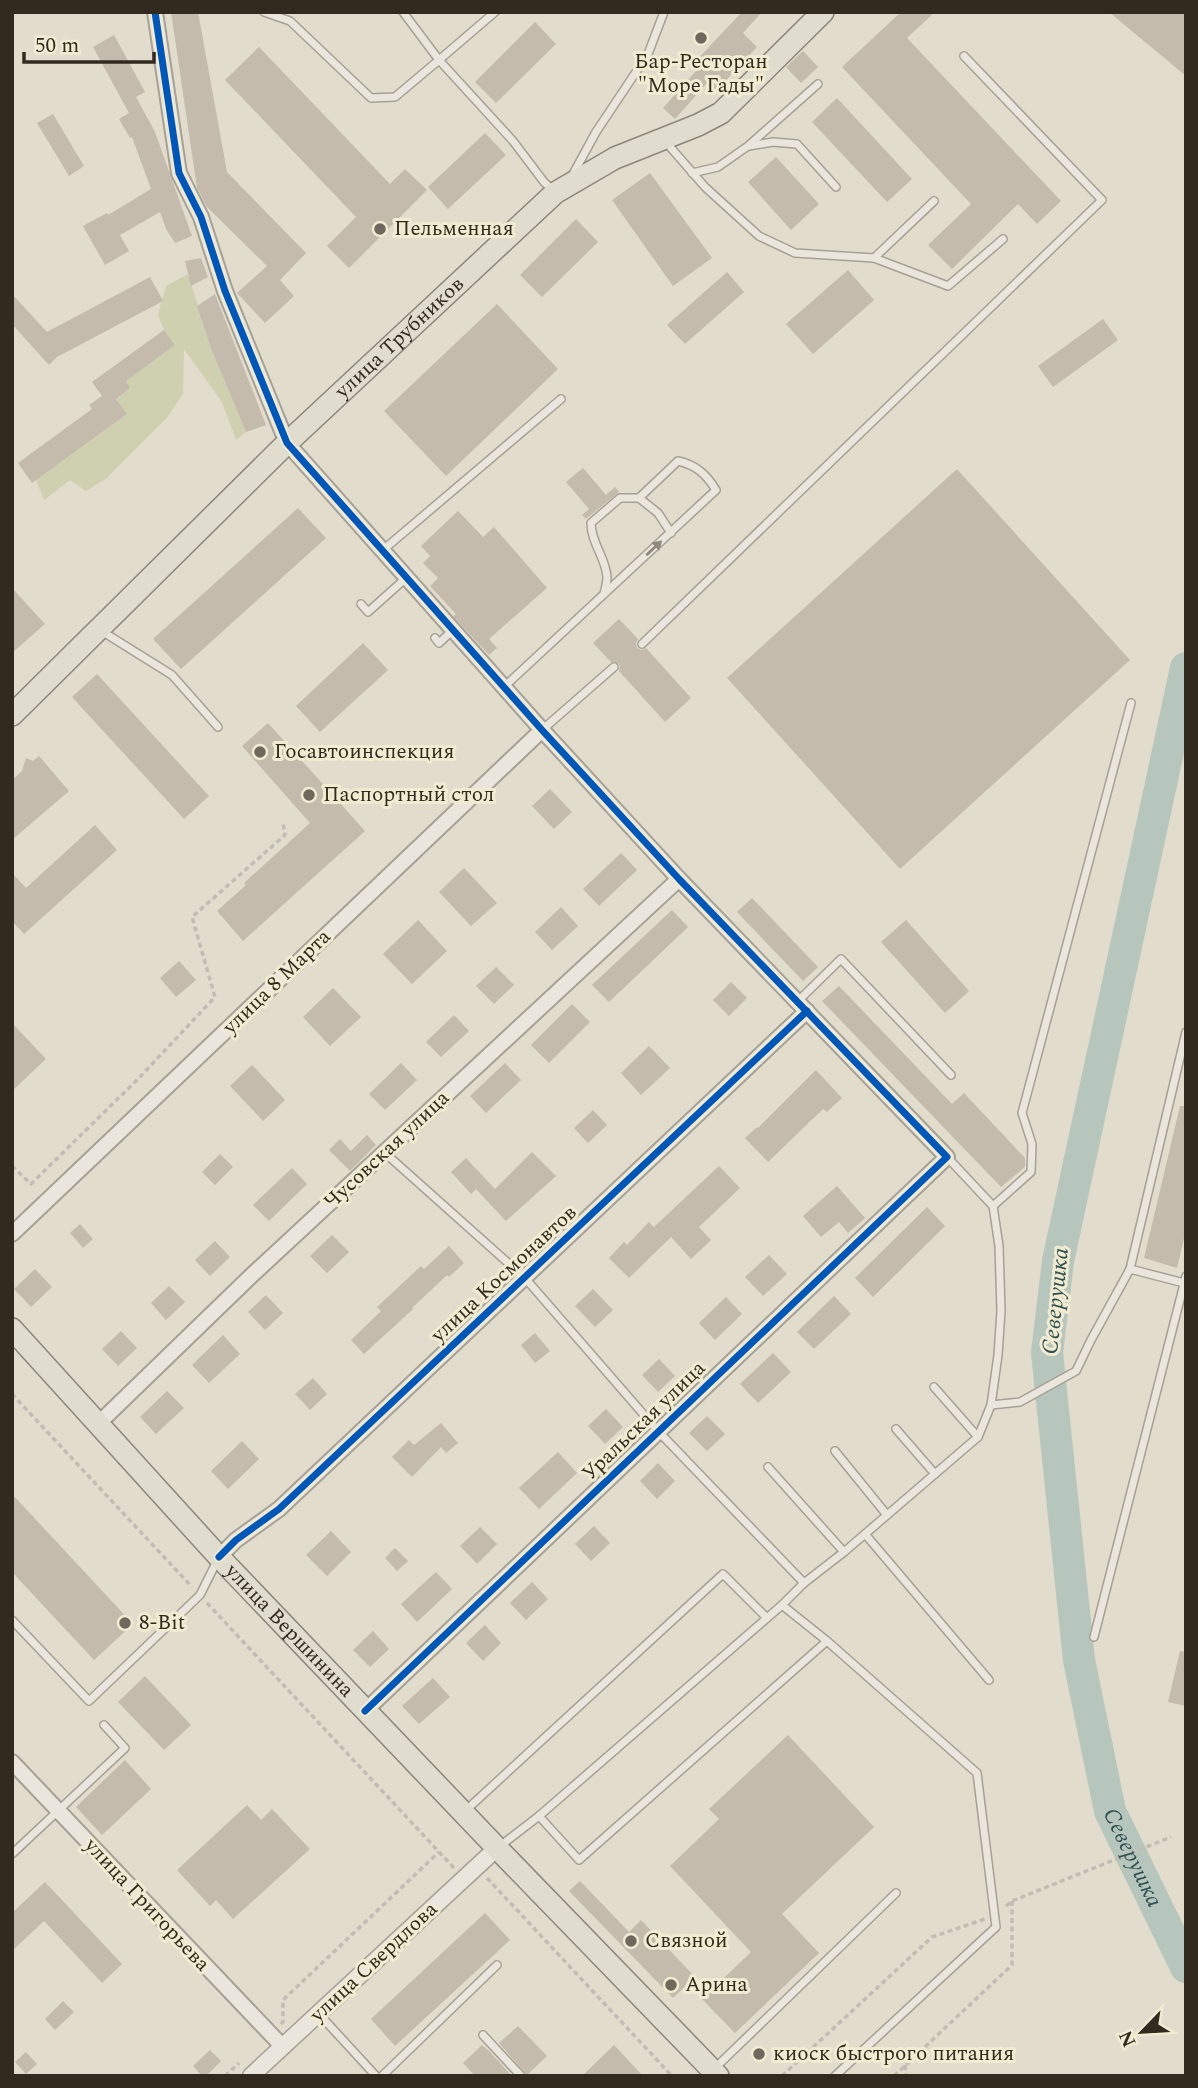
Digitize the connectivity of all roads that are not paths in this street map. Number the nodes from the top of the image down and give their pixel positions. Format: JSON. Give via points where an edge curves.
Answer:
{"nodes":[{"id":1,"x":155,"y":12,"type":"edge"},
{"id":2,"x":264,"y":12,"type":"edge"},
{"id":3,"x":403,"y":12,"type":"edge"},
{"id":4,"x":495,"y":12,"type":"edge"},
{"id":5,"x":664,"y":12,"type":"edge"},
{"id":6,"x":823,"y":12,"type":"edge"},
{"id":7,"x":964,"y":57,"type":"dead end"},
{"id":8,"x":439,"y":60,"type":"junction"},
{"id":9,"x":818,"y":84,"type":"dead end"},
{"id":10,"x":666,"y":138,"type":"junction"},
{"id":11,"x":748,"y":146,"type":"junction"},
{"id":12,"x":692,"y":173,"type":"junction"},
{"id":13,"x":836,"y":187,"type":"dead end"},
{"id":14,"x":561,"y":189,"type":"junction"},
{"id":15,"x":934,"y":201,"type":"dead end"},
{"id":16,"x":1003,"y":239,"type":"dead end"},
{"id":17,"x":874,"y":258,"type":"junction"},
{"id":18,"x":561,"y":399,"type":"dead end"},
{"id":19,"x":286,"y":443,"type":"junction"},
{"id":20,"x":639,"y":498,"type":"junction"},
{"id":21,"x":671,"y":533,"type":"junction"},
{"id":22,"x":383,"y":550,"type":"junction"},
{"id":23,"x":407,"y":577,"type":"junction"},
{"id":24,"x":604,"y":594,"type":"junction"},
{"id":25,"x":361,"y":604,"type":"dead end"},
{"id":26,"x":99,"y":629,"type":"junction"},
{"id":27,"x":454,"y":630,"type":"junction"},
{"id":28,"x":435,"y":638,"type":"dead end"},
{"id":29,"x":642,"y":644,"type":"dead end"},
{"id":30,"x":614,"y":667,"type":"dead end"},
{"id":31,"x":504,"y":687,"type":"junction"},
{"id":32,"x":1131,"y":704,"type":"dead end"},
{"id":33,"x":12,"y":715,"type":"edge"},
{"id":34,"x":218,"y":727,"type":"dead end"},
{"id":35,"x":542,"y":730,"type":"junction"},
{"id":36,"x":679,"y":879,"type":"junction"},
{"id":37,"x":803,"y":1006,"type":"junction"},
{"id":38,"x":1186,"y":1032,"type":"edge"},
{"id":39,"x":951,"y":1075,"type":"dead end"},
{"id":40,"x":385,"y":1153,"type":"junction"},
{"id":41,"x":947,"y":1157,"type":"junction"},
{"id":42,"x":993,"y":1206,"type":"junction"},
{"id":43,"x":12,"y":1234,"type":"edge"},
{"id":44,"x":1130,"y":1269,"type":"junction"},
{"id":45,"x":525,"y":1278,"type":"junction"},
{"id":46,"x":1185,"y":1279,"type":"edge"},
{"id":47,"x":12,"y":1329,"type":"edge"},
{"id":48,"x":934,"y":1387,"type":"dead end"},
{"id":49,"x":991,"y":1405,"type":"junction"},
{"id":50,"x":98,"y":1424,"type":"junction"},
{"id":51,"x":896,"y":1429,"type":"dead end"},
{"id":52,"x":658,"y":1431,"type":"junction"},
{"id":53,"x":978,"y":1437,"type":"junction"},
{"id":54,"x":835,"y":1451,"type":"dead end"},
{"id":55,"x":768,"y":1467,"type":"dead end"},
{"id":56,"x":935,"y":1474,"type":"junction"},
{"id":57,"x":887,"y":1515,"type":"junction"},
{"id":58,"x":865,"y":1534,"type":"junction"},
{"id":59,"x":844,"y":1552,"type":"junction"},
{"id":60,"x":219,"y":1557,"type":"junction"},
{"id":61,"x":804,"y":1583,"type":"junction"},
{"id":62,"x":782,"y":1605,"type":"junction"},
{"id":63,"x":767,"y":1618,"type":"junction"},
{"id":64,"x":12,"y":1620,"type":"edge"},
{"id":65,"x":1094,"y":1637,"type":"dead end"},
{"id":66,"x":827,"y":1641,"type":"junction"},
{"id":67,"x":989,"y":1680,"type":"dead end"},
{"id":68,"x":365,"y":1711,"type":"junction"},
{"id":69,"x":104,"y":1725,"type":"dead end"},
{"id":70,"x":12,"y":1762,"type":"edge"},
{"id":71,"x":58,"y":1811,"type":"junction"},
{"id":72,"x":463,"y":1812,"type":"junction"},
{"id":73,"x":539,"y":1816,"type":"junction"},
{"id":74,"x":497,"y":1848,"type":"junction"},
{"id":75,"x":12,"y":1854,"type":"edge"},
{"id":76,"x":896,"y":1892,"type":"dead end"},
{"id":77,"x":497,"y":1965,"type":"dead end"},
{"id":78,"x":319,"y":2014,"type":"junction"},
{"id":79,"x":483,"y":2035,"type":"dead end"},
{"id":80,"x":283,"y":2047,"type":"junction"},
{"id":81,"x":715,"y":2073,"type":"edge"},
{"id":82,"x":251,"y":2076,"type":"edge"},
{"id":83,"x":379,"y":2076,"type":"edge"},
{"id":84,"x":521,"y":2076,"type":"edge"},
{"id":85,"x":835,"y":2076,"type":"edge"}],
"edges":[{"from":1,"to":19,"type":"street","via":[[179,173],[201,217],[225,291]]},
{"from":2,"to":8,"type":"lane","via":[[290,21],[371,98],[395,97]]},
{"from":3,"to":8,"type":"lane"},
{"from":4,"to":8,"type":"lane"},
{"from":5,"to":14,"type":"lane","via":[[648,54]]},
{"from":6,"to":10,"type":"main road","name":"улица Трубников","via":[[721,113]]},
{"from":7,"to":29,"type":"lane","via":[[1102,200]]},
{"from":8,"to":14,"type":"lane","via":[[544,182]]},
{"from":9,"to":11,"type":"lane"},
{"from":10,"to":12,"type":"lane"},
{"from":10,"to":14,"type":"main road","name":"улица Трубников","via":[[615,158]]},
{"from":11,"to":12,"type":"lane","via":[[718,167]]},
{"from":11,"to":13,"type":"lane","via":[[797,144]]},
{"from":12,"to":17,"type":"lane","via":[[759,236],[795,253]]},
{"from":14,"to":19,"type":"main road","name":"улица Трубников"},
{"from":15,"to":17,"type":"lane"},
{"from":16,"to":17,"type":"lane","via":[[948,286]]},
{"from":18,"to":22,"type":"lane"},
{"from":19,"to":22,"type":"street"},
{"from":19,"to":26,"type":"main road","name":"улица Трубников"},
{"from":20,"to":21,"type":"lane","via":[[658,513]]},
{"from":20,"to":21,"type":"lane","via":[[678,461],[691,464],[710,480],[716,490]]},
{"from":20,"to":24,"type":"lane","via":[[620,498],[591,523],[607,579]]},
{"from":24,"to":21,"type":"lane","one_way":true},
{"from":22,"to":23,"type":"street"},
{"from":23,"to":25,"type":"lane","via":[[368,612]]},
{"from":23,"to":27,"type":"street"},
{"from":24,"to":31,"type":"lane"},
{"from":26,"to":33,"type":"main road","name":"улица Трубников"},
{"from":26,"to":34,"type":"lane","via":[[172,675]]},
{"from":27,"to":28,"type":"lane","via":[[439,643]]},
{"from":27,"to":31,"type":"street"},
{"from":30,"to":35,"type":"lane"},
{"from":31,"to":35,"type":"street"},
{"from":32,"to":42,"type":"lane","via":[[1021,1113],[1032,1144],[1031,1172]]},
{"from":35,"to":36,"type":"street"},
{"from":35,"to":43,"type":"street","name":"улица 8 Марта"},
{"from":36,"to":37,"type":"street"},
{"from":36,"to":40,"type":"street","name":"Чусовская улица"},
{"from":37,"to":39,"type":"lane","via":[[842,959]]},
{"from":37,"to":41,"type":"street"},
{"from":37,"to":45,"type":"street","name":"улица Космонавтов"},
{"from":38,"to":44,"type":"lane"},
{"from":40,"to":45,"type":"lane"},
{"from":40,"to":50,"type":"street","name":"Чусовская улица"},
{"from":41,"to":42,"type":"lane"},
{"from":41,"to":52,"type":"street","name":"Уральская улица"},
{"from":42,"to":49,"type":"lane","via":[[1001,1311]]},
{"from":44,"to":46,"type":"lane"},
{"from":44,"to":49,"type":"lane","via":[[1076,1371],[1020,1402]]},
{"from":45,"to":52,"type":"lane"},
{"from":45,"to":60,"type":"street","name":"улица Космонавтов","via":[[279,1509]]},
{"from":46,"to":65,"type":"lane"},
{"from":47,"to":50,"type":"main road","name":"улица Вершинина"},
{"from":48,"to":53,"type":"lane"},
{"from":49,"to":53,"type":"lane"},
{"from":50,"to":60,"type":"main road","name":"улица Вершинина"},
{"from":51,"to":56,"type":"lane"},
{"from":52,"to":61,"type":"lane"},
{"from":52,"to":68,"type":"street","name":"Уральская улица"},
{"from":53,"to":56,"type":"lane"},
{"from":54,"to":57,"type":"lane"},
{"from":55,"to":59,"type":"lane"},
{"from":56,"to":57,"type":"lane"},
{"from":57,"to":58,"type":"lane"},
{"from":58,"to":59,"type":"lane"},
{"from":58,"to":67,"type":"lane"},
{"from":59,"to":61,"type":"lane"},
{"from":60,"to":64,"type":"lane","via":[[200,1595],[89,1701]]},
{"from":60,"to":68,"type":"main road","name":"улица Вершинина"},
{"from":61,"to":62,"type":"lane"},
{"from":62,"to":63,"type":"lane"},
{"from":62,"to":66,"type":"lane"},
{"from":63,"to":72,"type":"lane","via":[[723,1574]]},
{"from":63,"to":73,"type":"lane"},
{"from":66,"to":73,"type":"lane","via":[[579,1860]]},
{"from":66,"to":85,"type":"lane","via":[[977,1773],[996,1927]]},
{"from":68,"to":72,"type":"main road","name":"улица Вершинина"},
{"from":69,"to":71,"type":"lane","via":[[125,1748]]},
{"from":70,"to":71,"type":"street","name":"улица Григорьева"},
{"from":71,"to":75,"type":"lane"},
{"from":71,"to":80,"type":"street","name":"улица Григорьева"},
{"from":72,"to":74,"type":"main road","name":"улица Вершинина"},
{"from":73,"to":74,"type":"lane"},
{"from":74,"to":78,"type":"street","name":"улица Свердлова"},
{"from":74,"to":81,"type":"main road","name":"улица Вершинина"},
{"from":76,"to":81,"type":"lane"},
{"from":77,"to":83,"type":"lane"},
{"from":78,"to":80,"type":"street","name":"улица Свердлова"},
{"from":78,"to":83,"type":"lane"},
{"from":79,"to":84,"type":"lane"},
{"from":80,"to":82,"type":"street","name":"улица Свердлова"}]}
